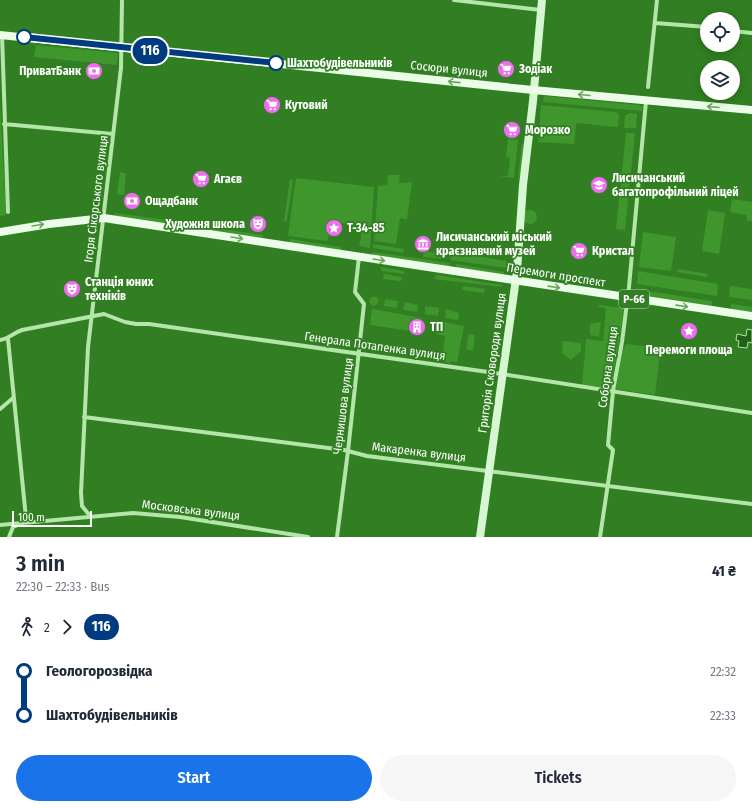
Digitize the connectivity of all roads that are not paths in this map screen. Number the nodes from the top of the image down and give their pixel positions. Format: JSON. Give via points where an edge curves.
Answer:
{"nodes":[{"id":1,"x":122,"y":0,"type":"edge"},
{"id":2,"x":454,"y":0,"type":"edge"},
{"id":3,"x":542,"y":0,"type":"edge"},
{"id":4,"x":657,"y":0,"type":"edge"},
{"id":5,"x":541,"y":10,"type":"junction"},
{"id":6,"x":655,"y":23,"type":"junction"},
{"id":7,"x":700,"y":26,"type":"edge"},
{"id":8,"x":740,"y":32,"type":"edge"},
{"id":9,"x":752,"y":33,"type":"edge"},
{"id":10,"x":1,"y":35,"type":"edge"},
{"id":11,"x":122,"y":48,"type":"junction"},
{"id":12,"x":648,"y":87,"type":"dead end"},
{"id":13,"x":533,"y":90,"type":"junction"},
{"id":14,"x":646,"y":101,"type":"junction"},
{"id":15,"x":752,"y":110,"type":"edge"},
{"id":16,"x":4,"y":124,"type":"junction"},
{"id":17,"x":114,"y":134,"type":"junction"},
{"id":18,"x":8,"y":212,"type":"dead end"},
{"id":19,"x":104,"y":218,"type":"junction"},
{"id":20,"x":0,"y":232,"type":"edge"},
{"id":21,"x":359,"y":257,"type":"junction"},
{"id":22,"x":515,"y":281,"type":"junction"},
{"id":23,"x":627,"y":298,"type":"junction"},
{"id":24,"x":752,"y":316,"type":"edge"},
{"id":25,"x":92,"y":317,"type":"junction"},
{"id":26,"x":8,"y":339,"type":"junction"},
{"id":27,"x":0,"y":340,"type":"edge"},
{"id":28,"x":359,"y":354,"type":"junction"},
{"id":29,"x":502,"y":374,"type":"junction"},
{"id":30,"x":613,"y":391,"type":"junction"},
{"id":31,"x":14,"y":398,"type":"junction"},
{"id":32,"x":0,"y":409,"type":"edge"},
{"id":33,"x":752,"y":413,"type":"edge"},
{"id":34,"x":84,"y":417,"type":"junction"},
{"id":35,"x":348,"y":451,"type":"junction"},
{"id":36,"x":490,"y":472,"type":"junction"},
{"id":37,"x":609,"y":486,"type":"junction"},
{"id":38,"x":752,"y":504,"type":"edge"},
{"id":39,"x":91,"y":517,"type":"junction"},
{"id":40,"x":25,"y":522,"type":"junction"},
{"id":41,"x":0,"y":525,"type":"edge"},
{"id":42,"x":9,"y":537,"type":"edge"},
{"id":43,"x":308,"y":537,"type":"edge"},
{"id":44,"x":337,"y":537,"type":"edge"},
{"id":45,"x":480,"y":537,"type":"edge"},
{"id":46,"x":600,"y":537,"type":"edge"}],
"edges":[{"from":1,"to":11,"type":"street","name":"Ігоря Сікорського вулиця"},
{"from":2,"to":5,"type":"street"},
{"from":3,"to":5,"type":"street","name":"Григорія Сковороди вулиця"},
{"from":4,"to":6,"type":"street"},
{"from":5,"to":13,"type":"street","name":"Григорія Сковороди вулиця"},
{"from":6,"to":7,"type":"street"},
{"from":6,"to":12,"type":"street"},
{"from":8,"to":9,"type":"street"},
{"from":10,"to":11,"type":"main road","name":"Сосюри вулиця"},
{"from":10,"to":16,"type":"street"},
{"from":13,"to":11,"type":"main road","name":"Сосюри вулиця","one_way":true},
{"from":11,"to":17,"type":"street","name":"Ігоря Сікорського вулиця"},
{"from":14,"to":13,"type":"main road","name":"Сосюри вулиця","one_way":true},
{"from":13,"to":22,"type":"street","name":"Григорія Сковороди вулиця"},
{"from":15,"to":14,"type":"main road","name":"Сосюри вулиця","one_way":true},
{"from":14,"to":23,"type":"street","name":"Соборна вулиця"},
{"from":16,"to":17,"type":"street"},
{"from":16,"to":18,"type":"street"},
{"from":17,"to":19,"type":"street","name":"Ігоря Сікорського вулиця"},
{"from":20,"to":19,"type":"main road","name":"Перемоги проспект","number":"Р-66","one_way":true},
{"from":19,"to":21,"type":"main road","name":"Перемоги проспект","number":"Р-66","one_way":true},
{"from":19,"to":25,"type":"street","name":"Ігоря Сікорського вулиця"},
{"from":21,"to":22,"type":"main road","name":"Перемоги проспект","number":"Р-66","one_way":true},
{"from":21,"to":28,"type":"street","name":"Чернишова вулиця","via":[[355,292],[364,304]]},
{"from":22,"to":23,"type":"main road","name":"Перемоги проспект","number":"Р-66","one_way":true},
{"from":22,"to":29,"type":"street","name":"Григорія Сковороди вулиця"},
{"from":23,"to":24,"type":"main road","name":"Перемоги проспект","number":"Р-66","one_way":true},
{"from":23,"to":30,"type":"street","name":"Соборна вулиця"},
{"from":25,"to":26,"type":"street","name":"Генерала Потапенка вулиця","via":[[22,330]]},
{"from":25,"to":28,"type":"street","name":"Генерала Потапенка вулиця","via":[[104,314],[136,324]]},
{"from":25,"to":34,"type":"street","name":"Ігоря Сікорського вулиця"},
{"from":26,"to":27,"type":"street","name":"Генерала Потапенка вулиця"},
{"from":26,"to":31,"type":"street"},
{"from":28,"to":29,"type":"street","name":"Генерала Потапенка вулиця"},
{"from":28,"to":35,"type":"street","name":"Чернишова вулиця"},
{"from":29,"to":30,"type":"street","name":"Генерала Потапенка вулиця"},
{"from":29,"to":36,"type":"street","name":"Григорія Сковороди вулиця"},
{"from":30,"to":33,"type":"street","name":"Генерала Потапенка вулиця"},
{"from":30,"to":37,"type":"street","name":"Соборна вулиця","via":[[608,445],[613,450]]},
{"from":31,"to":32,"type":"street"},
{"from":31,"to":40,"type":"street"},
{"from":34,"to":35,"type":"street","name":"Макаренка вулиця"},
{"from":34,"to":39,"type":"street","name":"Ігоря Сікорського вулиця","via":[[81,493],[82,506]]},
{"from":35,"to":36,"type":"street","name":"Макаренка вулиця","via":[[368,456]]},
{"from":35,"to":44,"type":"street","name":"Чернишова вулиця"},
{"from":36,"to":37,"type":"street","name":"Макаренка вулиця"},
{"from":36,"to":45,"type":"street","name":"Григорія Сковороди вулиця"},
{"from":37,"to":38,"type":"street","name":"Макаренка вулиця"},
{"from":37,"to":46,"type":"street","name":"Соборна вулиця"},
{"from":39,"to":40,"type":"street","name":"Московська вулиця"},
{"from":39,"to":43,"type":"street","name":"Московська вулиця","via":[[133,513],[180,517]]},
{"from":40,"to":41,"type":"street","name":"Московська вулиця"},
{"from":40,"to":42,"type":"street","via":[[13,527]]}]}
